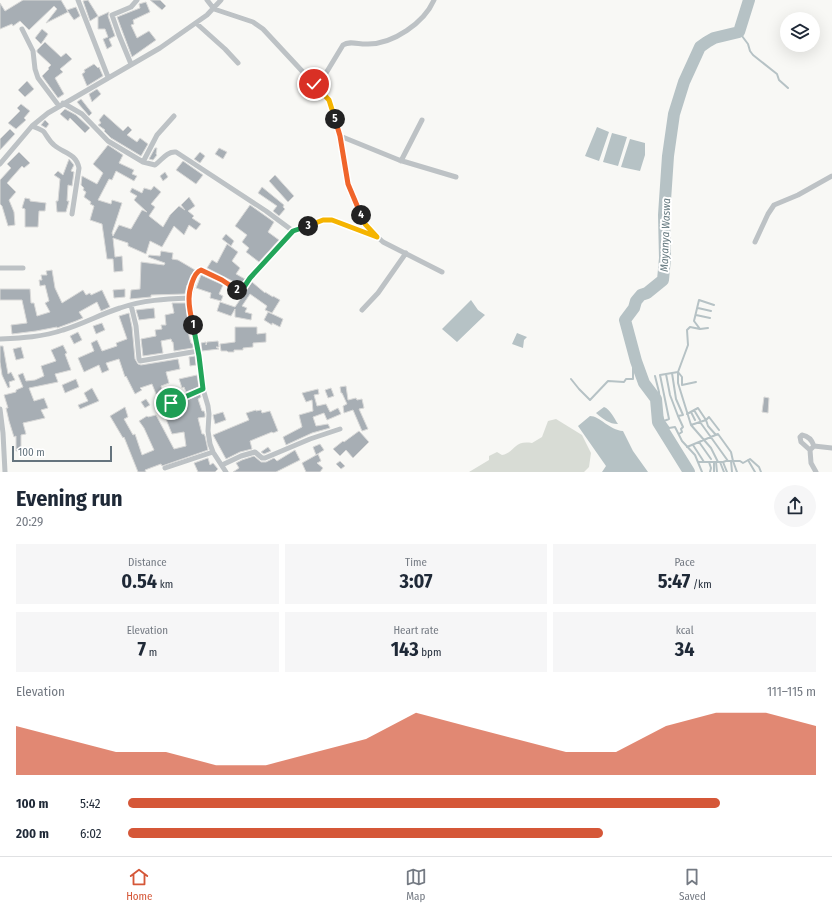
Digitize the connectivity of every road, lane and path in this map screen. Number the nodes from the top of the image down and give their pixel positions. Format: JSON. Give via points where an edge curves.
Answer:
{"nodes":[{"id":1,"x":78,"y":0,"type":"edge"},
{"id":2,"x":137,"y":0,"type":"edge"},
{"id":3,"x":207,"y":0,"type":"edge"},
{"id":4,"x":221,"y":0,"type":"edge"},
{"id":5,"x":434,"y":0,"type":"edge"},
{"id":6,"x":214,"y":9,"type":"junction"},
{"id":7,"x":196,"y":23,"type":"junction"},
{"id":8,"x":22,"y":28,"type":"dead end"},
{"id":9,"x":131,"y":64,"type":"junction"},
{"id":10,"x":238,"y":64,"type":"dead end"},
{"id":11,"x":108,"y":77,"type":"junction"},
{"id":12,"x":317,"y":88,"type":"junction"},
{"id":13,"x":61,"y":104,"type":"junction"},
{"id":14,"x":174,"y":116,"type":"dead end"},
{"id":15,"x":422,"y":120,"type":"dead end"},
{"id":16,"x":32,"y":126,"type":"junction"},
{"id":17,"x":340,"y":136,"type":"junction"},
{"id":18,"x":401,"y":161,"type":"junction"},
{"id":19,"x":143,"y":162,"type":"junction"},
{"id":20,"x":0,"y":164,"type":"edge"},
{"id":21,"x":832,"y":176,"type":"edge"},
{"id":22,"x":456,"y":178,"type":"dead end"},
{"id":23,"x":72,"y":214,"type":"dead end"},
{"id":24,"x":293,"y":231,"type":"junction"},
{"id":25,"x":377,"y":237,"type":"junction"},
{"id":26,"x":755,"y":242,"type":"dead end"},
{"id":27,"x":406,"y":253,"type":"junction"},
{"id":28,"x":0,"y":268,"type":"edge"},
{"id":29,"x":22,"y":268,"type":"dead end"},
{"id":30,"x":442,"y":272,"type":"dead end"},
{"id":31,"x":189,"y":298,"type":"junction"},
{"id":32,"x":131,"y":305,"type":"junction"},
{"id":33,"x":362,"y":310,"type":"dead end"},
{"id":34,"x":0,"y":339,"type":"edge"},
{"id":35,"x":198,"y":351,"type":"junction"},
{"id":36,"x":203,"y":389,"type":"junction"},
{"id":37,"x":171,"y":403,"type":"dead end"},
{"id":38,"x":0,"y":410,"type":"edge"},
{"id":39,"x":340,"y":429,"type":"dead end"},
{"id":40,"x":2,"y":433,"type":"edge"},
{"id":41,"x":832,"y":448,"type":"edge"},
{"id":42,"x":213,"y":452,"type":"junction"},
{"id":43,"x":222,"y":465,"type":"junction"},
{"id":44,"x":165,"y":468,"type":"dead end"},
{"id":45,"x":5,"y":472,"type":"edge"},
{"id":46,"x":226,"y":472,"type":"edge"},
{"id":47,"x":816,"y":472,"type":"edge"}],
"edges":[{"from":1,"to":11,"type":"street"},
{"from":2,"to":9,"type":"street","via":[[131,7],[112,15]]},
{"from":3,"to":6,"type":"street"},
{"from":4,"to":6,"type":"street"},
{"from":5,"to":12,"type":"street","via":[[425,15],[391,39],[366,45],[344,45]]},
{"from":6,"to":7,"type":"street"},
{"from":6,"to":12,"type":"street","via":[[253,22],[263,29]]},
{"from":7,"to":9,"type":"street"},
{"from":7,"to":10,"type":"street"},
{"from":8,"to":13,"type":"street","via":[[33,51],[38,78]]},
{"from":9,"to":11,"type":"street"},
{"from":11,"to":13,"type":"street"},
{"from":12,"to":17,"type":"street","via":[[329,100]]},
{"from":13,"to":16,"type":"street"},
{"from":13,"to":19,"type":"street","via":[[82,114],[108,141]]},
{"from":14,"to":19,"type":"street","via":[[157,135]]},
{"from":15,"to":18,"type":"street"},
{"from":16,"to":20,"type":"street"},
{"from":16,"to":23,"type":"street","via":[[43,132],[52,144],[68,153],[78,163]]},
{"from":17,"to":18,"type":"street"},
{"from":17,"to":25,"type":"street","via":[[348,184],[365,224]]},
{"from":18,"to":22,"type":"street"},
{"from":19,"to":24,"type":"street","via":[[155,165],[168,154],[176,152]]},
{"from":21,"to":26,"type":"street","via":[[774,205]]},
{"from":24,"to":25,"type":"street","via":[[323,220],[332,220]]},
{"from":24,"to":31,"type":"street","via":[[240,291],[200,271],[195,277]]},
{"from":25,"to":27,"type":"street"},
{"from":27,"to":30,"type":"street"},
{"from":27,"to":33,"type":"street","via":[[378,293]]},
{"from":28,"to":29,"type":"street"},
{"from":31,"to":32,"type":"street"},
{"from":31,"to":35,"type":"street"},
{"from":32,"to":34,"type":"street","via":[[63,330],[32,337]]},
{"from":32,"to":35,"type":"street","via":[[140,361]]},
{"from":35,"to":36,"type":"street"},
{"from":36,"to":37,"type":"street"},
{"from":36,"to":42,"type":"street","via":[[208,406],[208,431]]},
{"from":38,"to":40,"type":"street"},
{"from":39,"to":43,"type":"street","via":[[265,458],[255,452]]},
{"from":40,"to":45,"type":"street"},
{"from":41,"to":47,"type":"street","via":[[812,448],[811,463]]},
{"from":42,"to":43,"type":"street"},
{"from":42,"to":44,"type":"street"},
{"from":43,"to":46,"type":"street"}]}
